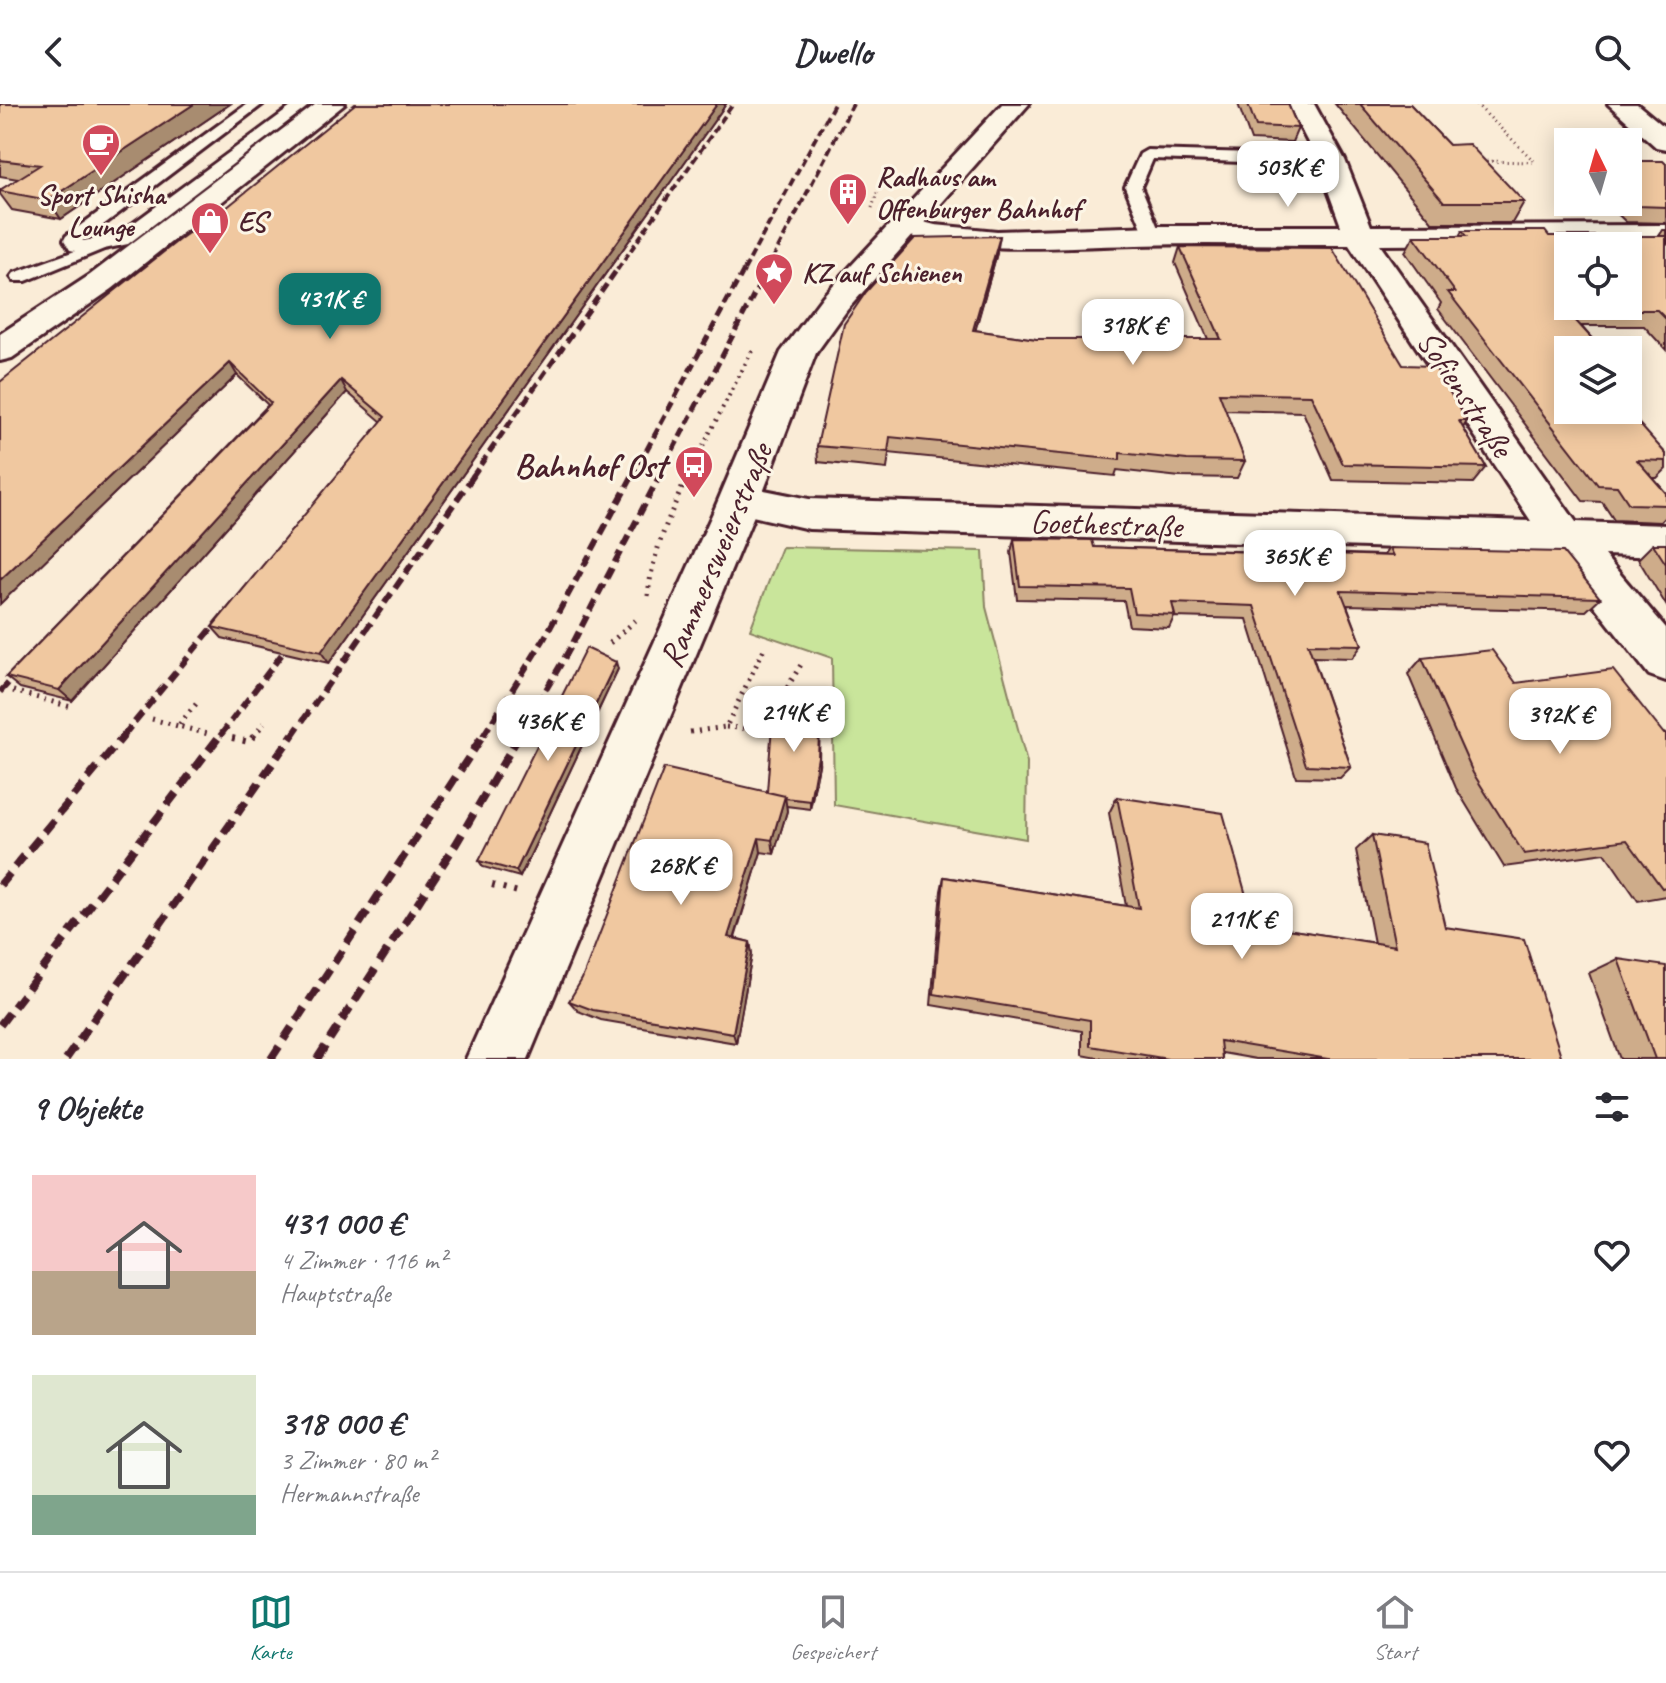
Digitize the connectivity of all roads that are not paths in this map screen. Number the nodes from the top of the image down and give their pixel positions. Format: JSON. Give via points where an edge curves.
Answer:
{"nodes":[{"id":1,"x":256,"y":104,"type":"edge"},
{"id":2,"x":304,"y":104,"type":"edge"},
{"id":3,"x":332,"y":104,"type":"edge"},
{"id":4,"x":1016,"y":104,"type":"edge"},
{"id":5,"x":1301,"y":104,"type":"edge"},
{"id":6,"x":1621,"y":104,"type":"edge"},
{"id":7,"x":1666,"y":141,"type":"edge"},
{"id":8,"x":1331,"y":160,"type":"junction"},
{"id":9,"x":904,"y":226,"type":"junction"},
{"id":10,"x":1666,"y":234,"type":"edge"},
{"id":11,"x":1153,"y":235,"type":"junction"},
{"id":12,"x":1360,"y":238,"type":"junction"},
{"id":13,"x":72,"y":240,"type":"junction"},
{"id":14,"x":122,"y":240,"type":"junction"},
{"id":15,"x":20,"y":277,"type":"junction"},
{"id":16,"x":0,"y":290,"type":"edge"},
{"id":17,"x":0,"y":313,"type":"edge"},
{"id":18,"x":41,"y":320,"type":"junction"},
{"id":19,"x":0,"y":350,"type":"edge"},
{"id":20,"x":740,"y":500,"type":"junction"},
{"id":21,"x":1563,"y":536,"type":"junction"},
{"id":22,"x":1666,"y":541,"type":"edge"},
{"id":23,"x":1666,"y":661,"type":"edge"},
{"id":24,"x":497,"y":1059,"type":"edge"}],
"edges":[{"from":1,"to":13,"type":"lane"},
{"from":2,"to":14,"type":"lane"},
{"from":3,"to":18,"type":"street","via":[[101,282]]},
{"from":4,"to":9,"type":"street","name":"Rammersweierstraße"},
{"from":5,"to":8,"type":"street","name":"Sofienstraße"},
{"from":6,"to":7,"type":"street"},
{"from":8,"to":11,"type":"lane","via":[[1147,154],[1133,187]]},
{"from":8,"to":12,"type":"street","name":"Sofienstraße"},
{"from":9,"to":11,"type":"street","via":[[974,240]]},
{"from":9,"to":20,"type":"street","name":"Rammersweierstraße","via":[[799,352]]},
{"from":10,"to":12,"type":"street"},
{"from":11,"to":12,"type":"street"},
{"from":12,"to":21,"type":"street","name":"Sofienstraße"},
{"from":13,"to":14,"type":"lane","via":[[76,246]]},
{"from":13,"to":15,"type":"lane"},
{"from":14,"to":15,"type":"lane"},
{"from":15,"to":16,"type":"lane"},
{"from":17,"to":18,"type":"street"},
{"from":18,"to":19,"type":"street"},
{"from":20,"to":21,"type":"street","name":"Goethestraße","via":[[809,514]]},
{"from":20,"to":24,"type":"street","name":"Rammersweierstraße"},
{"from":21,"to":22,"type":"street","name":"Goethestraße"},
{"from":21,"to":23,"type":"street","name":"Sofienstraße"}]}
